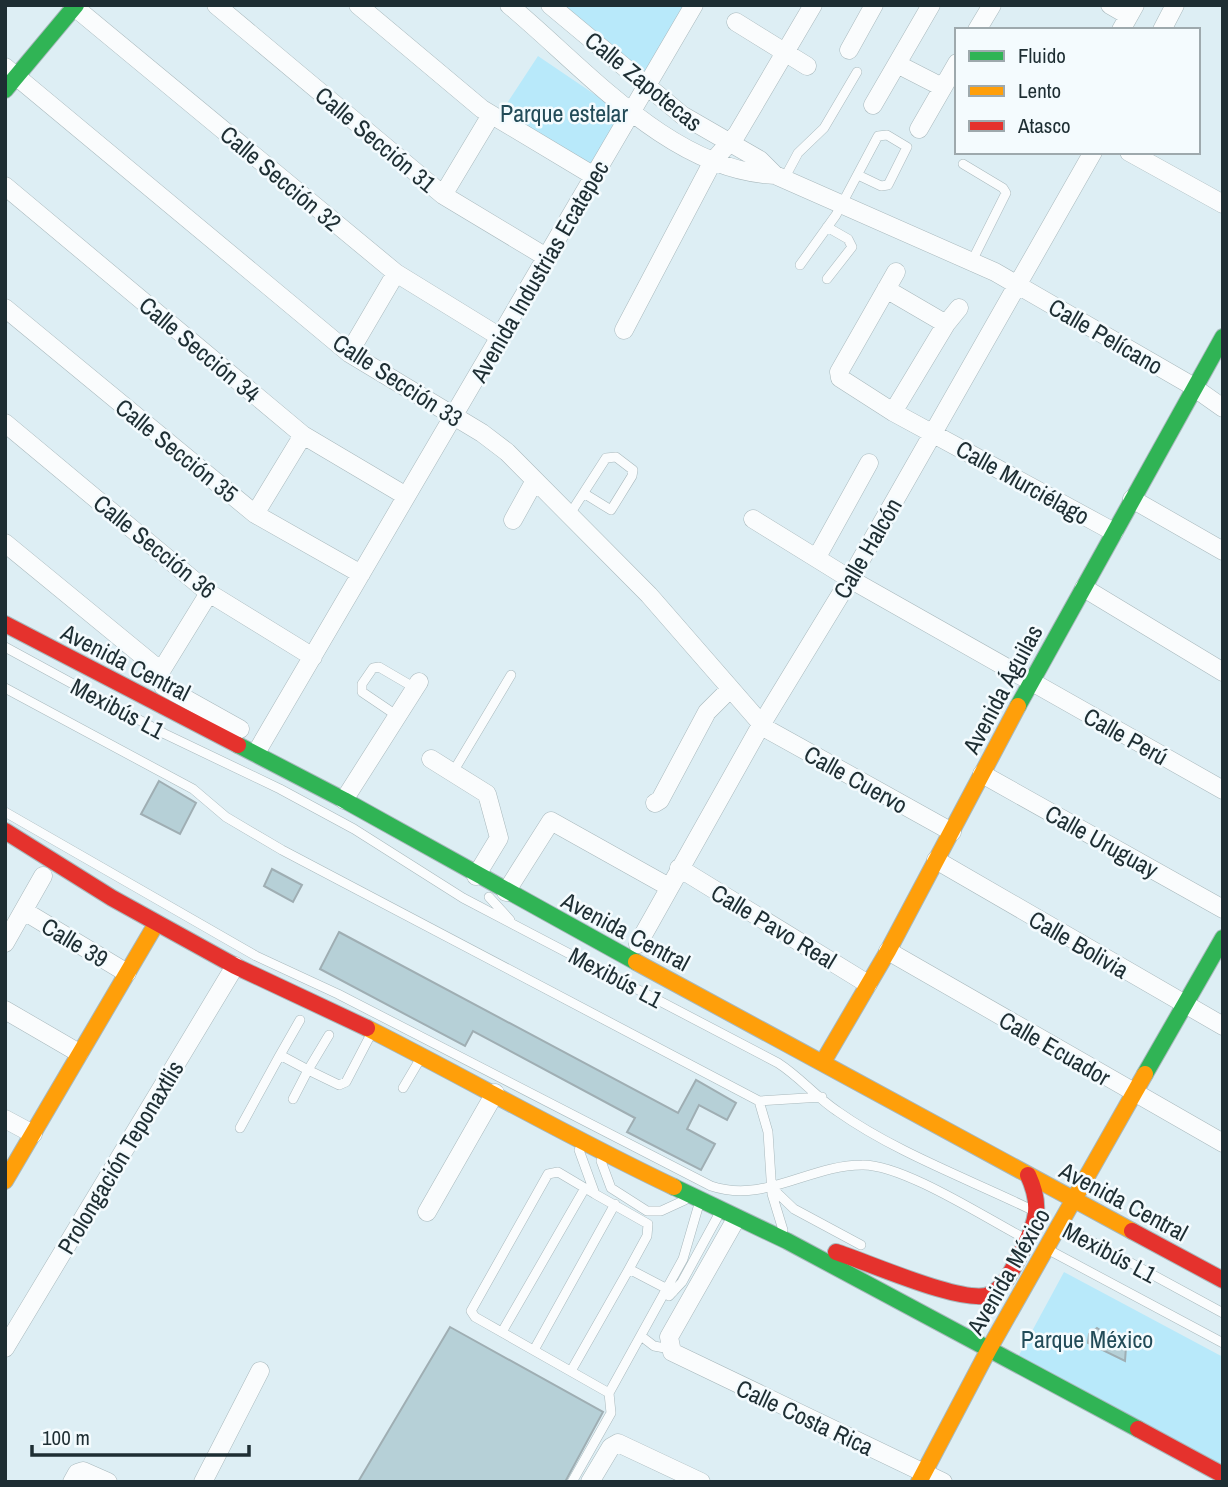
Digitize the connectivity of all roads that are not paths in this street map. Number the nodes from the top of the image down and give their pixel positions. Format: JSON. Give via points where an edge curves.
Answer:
{"nodes":[{"id":1,"x":216,"y":5,"type":"edge"},
{"id":2,"x":358,"y":5,"type":"edge"},
{"id":3,"x":509,"y":5,"type":"edge"},
{"id":4,"x":694,"y":5,"type":"edge"},
{"id":5,"x":813,"y":5,"type":"edge"},
{"id":6,"x":874,"y":5,"type":"edge"},
{"id":7,"x":931,"y":5,"type":"edge"},
{"id":8,"x":992,"y":5,"type":"edge"},
{"id":9,"x":1110,"y":5,"type":"edge"},
{"id":10,"x":1175,"y":5,"type":"edge"},
{"id":11,"x":74,"y":6,"type":"edge"},
{"id":12,"x":552,"y":6,"type":"edge"},
{"id":13,"x":1129,"y":17,"type":"edge"},
{"id":14,"x":736,"y":22,"type":"dead end"},
{"id":15,"x":978,"y":28,"type":"edge"},
{"id":16,"x":1163,"y":28,"type":"edge"},
{"id":17,"x":539,"y":30,"type":"junction"},
{"id":18,"x":849,"y":50,"type":"dead end"},
{"id":19,"x":785,"y":53,"type":"junction"},
{"id":20,"x":897,"y":64,"type":"junction"},
{"id":21,"x":807,"y":66,"type":"dead end"},
{"id":22,"x":955,"y":66,"type":"edge"},
{"id":23,"x":857,"y":72,"type":"dead end"},
{"id":24,"x":9,"y":78,"type":"edge"},
{"id":25,"x":647,"y":87,"type":"junction"},
{"id":26,"x":942,"y":87,"type":"junction"},
{"id":27,"x":873,"y":105,"type":"dead end"},
{"id":28,"x":633,"y":111,"type":"junction"},
{"id":29,"x":491,"y":115,"type":"junction"},
{"id":30,"x":919,"y":128,"type":"dead end"},
{"id":31,"x":729,"y":144,"type":"junction"},
{"id":32,"x":1092,"y":154,"type":"edge"},
{"id":33,"x":1133,"y":154,"type":"edge"},
{"id":34,"x":713,"y":161,"type":"junction"},
{"id":35,"x":963,"y":164,"type":"dead end"},
{"id":36,"x":858,"y":174,"type":"junction"},
{"id":37,"x":594,"y":176,"type":"junction"},
{"id":38,"x":780,"y":177,"type":"junction"},
{"id":39,"x":5,"y":186,"type":"edge"},
{"id":40,"x":443,"y":195,"type":"junction"},
{"id":41,"x":842,"y":203,"type":"junction"},
{"id":42,"x":1223,"y":204,"type":"edge"},
{"id":43,"x":827,"y":227,"type":"junction"},
{"id":44,"x":546,"y":257,"type":"junction"},
{"id":45,"x":972,"y":261,"type":"junction"},
{"id":46,"x":800,"y":265,"type":"dead end"},
{"id":47,"x":896,"y":272,"type":"dead end"},
{"id":48,"x":396,"y":273,"type":"junction"},
{"id":49,"x":827,"y":279,"type":"dead end"},
{"id":50,"x":1017,"y":284,"type":"junction"},
{"id":51,"x":886,"y":289,"type":"junction"},
{"id":52,"x":5,"y":308,"type":"edge"},
{"id":53,"x":959,"y":308,"type":"dead end"},
{"id":54,"x":946,"y":324,"type":"junction"},
{"id":55,"x":624,"y":330,"type":"dead end"},
{"id":56,"x":500,"y":337,"type":"junction"},
{"id":57,"x":1223,"y":337,"type":"edge"},
{"id":58,"x":349,"y":353,"type":"junction"},
{"id":59,"x":1194,"y":390,"type":"junction"},
{"id":60,"x":1223,"y":408,"type":"edge"},
{"id":61,"x":893,"y":412,"type":"junction"},
{"id":62,"x":453,"y":416,"type":"junction"},
{"id":63,"x":5,"y":423,"type":"edge"},
{"id":64,"x":931,"y":433,"type":"junction"},
{"id":65,"x":303,"y":435,"type":"junction"},
{"id":66,"x":869,"y":463,"type":"dead end"},
{"id":67,"x":534,"y":482,"type":"junction"},
{"id":68,"x":585,"y":494,"type":"junction"},
{"id":69,"x":406,"y":496,"type":"junction"},
{"id":70,"x":1132,"y":499,"type":"junction"},
{"id":71,"x":256,"y":514,"type":"junction"},
{"id":72,"x":568,"y":517,"type":"junction"},
{"id":73,"x":753,"y":519,"type":"dead end"},
{"id":74,"x":513,"y":520,"type":"dead end"},
{"id":75,"x":1114,"y":532,"type":"junction"},
{"id":76,"x":5,"y":543,"type":"edge"},
{"id":77,"x":1223,"y":551,"type":"edge"},
{"id":78,"x":817,"y":557,"type":"junction"},
{"id":79,"x":361,"y":574,"type":"junction"},
{"id":80,"x":850,"y":579,"type":"junction"},
{"id":81,"x":1084,"y":588,"type":"junction"},
{"id":82,"x":209,"y":593,"type":"junction"},
{"id":83,"x":5,"y":624,"type":"edge"},
{"id":84,"x":5,"y":647,"type":"edge"},
{"id":85,"x":313,"y":657,"type":"junction"},
{"id":86,"x":161,"y":671,"type":"junction"},
{"id":87,"x":1223,"y":672,"type":"edge"},
{"id":88,"x":510,"y":675,"type":"dead end"},
{"id":89,"x":1030,"y":683,"type":"junction"},
{"id":90,"x":417,"y":685,"type":"joint"},
{"id":91,"x":5,"y":688,"type":"edge"},
{"id":92,"x":730,"y":689,"type":"junction"},
{"id":93,"x":396,"y":715,"type":"junction"},
{"id":94,"x":761,"y":725,"type":"junction"},
{"id":95,"x":240,"y":729,"type":"dead end"},
{"id":96,"x":256,"y":753,"type":"junction"},
{"id":97,"x":431,"y":759,"type":"dead end"},
{"id":98,"x":453,"y":772,"type":"junction"},
{"id":99,"x":982,"y":774,"type":"junction"},
{"id":100,"x":1223,"y":790,"type":"edge"},
{"id":101,"x":344,"y":800,"type":"junction"},
{"id":102,"x":655,"y":803,"type":"dead end"},
{"id":103,"x":5,"y":811,"type":"edge"},
{"id":104,"x":5,"y":831,"type":"edge"},
{"id":105,"x":951,"y":832,"type":"junction"},
{"id":106,"x":936,"y":860,"type":"junction"},
{"id":107,"x":679,"y":868,"type":"junction"},
{"id":108,"x":471,"y":873,"type":"junction"},
{"id":109,"x":43,"y":876,"type":"dead end"},
{"id":110,"x":669,"y":887,"type":"junction"},
{"id":111,"x":506,"y":892,"type":"junction"},
{"id":112,"x":1223,"y":909,"type":"edge"},
{"id":113,"x":24,"y":911,"type":"junction"},
{"id":114,"x":156,"y":924,"type":"junction"},
{"id":115,"x":513,"y":924,"type":"junction"},
{"id":116,"x":1223,"y":938,"type":"edge"},
{"id":117,"x":5,"y":943,"type":"edge"},
{"id":118,"x":638,"y":944,"type":"dead end"},
{"id":119,"x":888,"y":951,"type":"junction"},
{"id":120,"x":235,"y":966,"type":"junction"},
{"id":121,"x":127,"y":972,"type":"junction"},
{"id":122,"x":868,"y":984,"type":"junction"},
{"id":123,"x":1185,"y":1005,"type":"junction"},
{"id":124,"x":5,"y":1010,"type":"edge"},
{"id":125,"x":300,"y":1020,"type":"dead end"},
{"id":126,"x":1223,"y":1026,"type":"edge"},
{"id":127,"x":373,"y":1031,"type":"junction"},
{"id":128,"x":329,"y":1035,"type":"dead end"},
{"id":129,"x":79,"y":1053,"type":"junction"},
{"id":130,"x":281,"y":1055,"type":"junction"},
{"id":131,"x":422,"y":1056,"type":"junction"},
{"id":132,"x":823,"y":1062,"type":"junction"},
{"id":133,"x":308,"y":1070,"type":"junction"},
{"id":134,"x":403,"y":1088,"type":"dead end"},
{"id":135,"x":495,"y":1093,"type":"junction"},
{"id":136,"x":1134,"y":1094,"type":"junction"},
{"id":137,"x":822,"y":1097,"type":"junction"},
{"id":138,"x":293,"y":1098,"type":"dead end"},
{"id":139,"x":759,"y":1101,"type":"junction"},
{"id":140,"x":5,"y":1119,"type":"edge"},
{"id":141,"x":240,"y":1128,"type":"dead end"},
{"id":142,"x":33,"y":1134,"type":"junction"},
{"id":143,"x":575,"y":1138,"type":"junction"},
{"id":144,"x":1223,"y":1143,"type":"edge"},
{"id":145,"x":598,"y":1151,"type":"junction"},
{"id":146,"x":1028,"y":1175,"type":"junction"},
{"id":147,"x":5,"y":1181,"type":"edge"},
{"id":148,"x":585,"y":1188,"type":"junction"},
{"id":149,"x":772,"y":1188,"type":"junction"},
{"id":150,"x":595,"y":1194,"type":"junction"},
{"id":151,"x":694,"y":1200,"type":"junction"},
{"id":152,"x":1073,"y":1201,"type":"junction"},
{"id":153,"x":615,"y":1204,"type":"junction"},
{"id":154,"x":427,"y":1212,"type":"dead end"},
{"id":155,"x":1039,"y":1213,"type":"junction"},
{"id":156,"x":728,"y":1215,"type":"junction"},
{"id":157,"x":1060,"y":1225,"type":"junction"},
{"id":158,"x":1028,"y":1239,"type":"junction"},
{"id":159,"x":787,"y":1241,"type":"junction"},
{"id":160,"x":1046,"y":1249,"type":"junction"},
{"id":161,"x":629,"y":1269,"type":"junction"},
{"id":162,"x":891,"y":1269,"type":"junction"},
{"id":163,"x":1223,"y":1280,"type":"edge"},
{"id":164,"x":670,"y":1291,"type":"junction"},
{"id":165,"x":1223,"y":1313,"type":"edge"},
{"id":166,"x":502,"y":1332,"type":"junction"},
{"id":167,"x":641,"y":1336,"type":"junction"},
{"id":168,"x":1223,"y":1343,"type":"edge"},
{"id":169,"x":5,"y":1348,"type":"edge"},
{"id":170,"x":670,"y":1349,"type":"junction"},
{"id":171,"x":989,"y":1349,"type":"junction"},
{"id":172,"x":534,"y":1350,"type":"junction"},
{"id":173,"x":260,"y":1371,"type":"dead end"},
{"id":174,"x":571,"y":1371,"type":"junction"},
{"id":175,"x":609,"y":1393,"type":"junction"},
{"id":176,"x":1223,"y":1475,"type":"edge"},
{"id":177,"x":76,"y":1477,"type":"edge"},
{"id":178,"x":922,"y":1477,"type":"edge"},
{"id":179,"x":108,"y":1482,"type":"edge"},
{"id":180,"x":203,"y":1482,"type":"edge"},
{"id":181,"x":572,"y":1482,"type":"edge"},
{"id":182,"x":590,"y":1482,"type":"edge"},
{"id":183,"x":701,"y":1482,"type":"edge"},
{"id":184,"x":943,"y":1482,"type":"edge"}],
"edges":[{"from":1,"to":40,"type":"street","name":"Calle Sección 31"},
{"from":2,"to":29,"type":"street"},
{"from":3,"to":17,"type":"street","name":"Calle Zapotecas"},
{"from":4,"to":25,"type":"street","name":"Avenida Industrias Ecatepec"},
{"from":5,"to":19,"type":"street"},
{"from":6,"to":18,"type":"street"},
{"from":7,"to":20,"type":"street"},
{"from":8,"to":15,"type":"street"},
{"from":9,"to":13,"type":"street"},
{"from":10,"to":16,"type":"street"},
{"from":11,"to":24,"type":"main road"},
{"from":11,"to":48,"type":"street","name":"Calle Sección 32"},
{"from":12,"to":17,"type":"street"},
{"from":12,"to":25,"type":"street","name":"Calle Zapotecas"},
{"from":14,"to":19,"type":"street"},
{"from":17,"to":28,"type":"street","name":"Calle Zapotecas"},
{"from":19,"to":21,"type":"street"},
{"from":19,"to":31,"type":"street"},
{"from":20,"to":26,"type":"street"},
{"from":20,"to":27,"type":"street"},
{"from":22,"to":26,"type":"street"},
{"from":23,"to":38,"type":"lane","via":[[824,128]]},
{"from":24,"to":58,"type":"street","name":"Calle Sección 33"},
{"from":25,"to":28,"type":"street","name":"Avenida Industrias Ecatepec"},
{"from":25,"to":31,"type":"street","name":"Calle Zapotecas"},
{"from":26,"to":30,"type":"street"},
{"from":28,"to":34,"type":"street","name":"Calle Zapotecas","via":[[674,142]]},
{"from":28,"to":37,"type":"street","name":"Avenida Industrias Ecatepec"},
{"from":29,"to":37,"type":"street"},
{"from":29,"to":40,"type":"street"},
{"from":31,"to":34,"type":"street"},
{"from":31,"to":38,"type":"street","name":"Calle Zapotecas"},
{"from":32,"to":50,"type":"street","name":"Calle Halcón"},
{"from":33,"to":42,"type":"street"},
{"from":34,"to":38,"type":"street","name":"Calle Zapotecas"},
{"from":34,"to":55,"type":"street"},
{"from":35,"to":45,"type":"lane","via":[[1006,193]]},
{"from":36,"to":36,"type":"lane","via":[[881,135],[907,147],[888,186]]},
{"from":36,"to":41,"type":"lane"},
{"from":37,"to":44,"type":"street","name":"Avenida Industrias Ecatepec"},
{"from":38,"to":41,"type":"street","name":"Calle Zapotecas"},
{"from":39,"to":65,"type":"street","name":"Calle Sección 34"},
{"from":40,"to":44,"type":"street","name":"Calle Sección 31"},
{"from":41,"to":43,"type":"lane"},
{"from":41,"to":45,"type":"street","name":"Calle Zapotecas"},
{"from":43,"to":46,"type":"lane"},
{"from":43,"to":49,"type":"lane","via":[[848,239],[852,247]]},
{"from":44,"to":56,"type":"street","name":"Avenida Industrias Ecatepec"},
{"from":45,"to":50,"type":"street","name":"Calle Zapotecas"},
{"from":47,"to":51,"type":"street"},
{"from":48,"to":56,"type":"street","name":"Calle Sección 32"},
{"from":48,"to":58,"type":"street"},
{"from":50,"to":59,"type":"street","name":"Calle Pelícano"},
{"from":50,"to":64,"type":"street","name":"Calle Halcón"},
{"from":51,"to":54,"type":"street"},
{"from":51,"to":61,"type":"street","name":"Calle Murciélago","via":[[839,374]]},
{"from":52,"to":71,"type":"street","name":"Calle Sección 35"},
{"from":53,"to":54,"type":"street"},
{"from":54,"to":61,"type":"street"},
{"from":56,"to":62,"type":"street","name":"Avenida Industrias Ecatepec"},
{"from":57,"to":59,"type":"main road","name":"Avenida Águilas"},
{"from":58,"to":62,"type":"street","name":"Calle Sección 33"},
{"from":59,"to":60,"type":"street","name":"Calle Pelícano"},
{"from":59,"to":70,"type":"main road","name":"Avenida Águilas"},
{"from":61,"to":64,"type":"street","name":"Calle Murciélago"},
{"from":62,"to":67,"type":"street","name":"Calle Sección 33","via":[[498,444]]},
{"from":62,"to":69,"type":"street","name":"Avenida Industrias Ecatepec"},
{"from":63,"to":82,"type":"street","name":"Calle Sección 36"},
{"from":64,"to":75,"type":"street","name":"Calle Murciélago"},
{"from":64,"to":80,"type":"street","name":"Calle Halcón"},
{"from":65,"to":69,"type":"street","name":"Calle Sección 34"},
{"from":65,"to":71,"type":"street"},
{"from":66,"to":78,"type":"street"},
{"from":67,"to":72,"type":"street","name":"Calle Sección 33"},
{"from":67,"to":74,"type":"street"},
{"from":68,"to":68,"type":"lane","via":[[608,456],[633,470],[611,510]]},
{"from":68,"to":72,"type":"lane"},
{"from":69,"to":79,"type":"street","name":"Avenida Industrias Ecatepec"},
{"from":70,"to":75,"type":"main road","name":"Avenida Águilas"},
{"from":70,"to":77,"type":"street"},
{"from":71,"to":79,"type":"street","name":"Calle Sección 35"},
{"from":72,"to":92,"type":"street","name":"Calle Sección 33","via":[[649,596]]},
{"from":73,"to":78,"type":"street","name":"Calle Perú"},
{"from":75,"to":81,"type":"main road","name":"Avenida Águilas"},
{"from":76,"to":86,"type":"street"},
{"from":78,"to":80,"type":"street","name":"Calle Perú"},
{"from":79,"to":85,"type":"street","name":"Avenida Industrias Ecatepec"},
{"from":80,"to":89,"type":"street","name":"Calle Perú"},
{"from":80,"to":94,"type":"street","name":"Calle Halcón"},
{"from":81,"to":87,"type":"street"},
{"from":81,"to":89,"type":"main road","name":"Avenida Águilas"},
{"from":82,"to":85,"type":"street","name":"Calle Sección 36"},
{"from":82,"to":86,"type":"street"},
{"from":83,"to":96,"type":"main road","name":"Avenida Central"},
{"from":84,"to":115,"type":"lane","name":"Mexibús L1","via":[[341,822],[422,875]]},
{"from":85,"to":96,"type":"street","name":"Avenida Industrias Ecatepec"},
{"from":86,"to":95,"type":"street","via":[[163,686]]},
{"from":88,"to":98,"type":"lane"},
{"from":89,"to":99,"type":"main road","name":"Avenida Águilas"},
{"from":89,"to":100,"type":"street","name":"Calle Perú"},
{"from":90,"to":93,"type":"street"},
{"from":90,"to":93,"type":"lane","via":[[373,668],[362,692]]},
{"from":91,"to":139,"type":"lane","via":[[193,789],[226,817],[282,850]]},
{"from":92,"to":94,"type":"street","name":"Calle Sección 33"},
{"from":92,"to":102,"type":"street","via":[[707,712]]},
{"from":93,"to":101,"type":"street"},
{"from":94,"to":105,"type":"street","name":"Calle Cuervo"},
{"from":94,"to":107,"type":"street","name":"Calle Halcón"},
{"from":96,"to":101,"type":"main road","name":"Avenida Central"},
{"from":97,"to":98,"type":"street"},
{"from":98,"to":108,"type":"street","via":[[487,794],[499,838]]},
{"from":99,"to":105,"type":"main road","name":"Avenida Águilas"},
{"from":99,"to":112,"type":"street","name":"Calle Uruguay"},
{"from":101,"to":108,"type":"main road","name":"Avenida Central"},
{"from":103,"to":149,"type":"lane","name":"Mexibús L1","via":[[256,956],[711,1186],[737,1192]]},
{"from":104,"to":114,"type":"main road"},
{"from":105,"to":106,"type":"main road","name":"Avenida Águilas"},
{"from":106,"to":119,"type":"main road","name":"Avenida Águilas"},
{"from":106,"to":123,"type":"street","name":"Calle Bolivia"},
{"from":107,"to":110,"type":"street","name":"Calle Halcón"},
{"from":107,"to":122,"type":"street","name":"Calle Pavo Real"},
{"from":108,"to":111,"type":"main road","name":"Avenida Central"},
{"from":108,"to":115,"type":"lane"},
{"from":109,"to":113,"type":"street"},
{"from":110,"to":111,"type":"street","via":[[551,821]]},
{"from":110,"to":118,"type":"street","name":"Calle Halcón"},
{"from":111,"to":132,"type":"main road","name":"Avenida Central"},
{"from":113,"to":117,"type":"street"},
{"from":113,"to":121,"type":"street","name":"Calle 39"},
{"from":114,"to":120,"type":"main road"},
{"from":114,"to":121,"type":"main road"},
{"from":115,"to":137,"type":"lane","name":"Mexibús L1","via":[[778,1063]]},
{"from":116,"to":123,"type":"main road","name":"Avenida México"},
{"from":119,"to":122,"type":"main road","name":"Avenida Águilas"},
{"from":119,"to":136,"type":"street","name":"Calle Ecuador"},
{"from":120,"to":127,"type":"main road"},
{"from":120,"to":169,"type":"street","name":"Prolongación Teponaxtlis"},
{"from":121,"to":129,"type":"main road"},
{"from":122,"to":132,"type":"main road","name":"Avenida Águilas"},
{"from":123,"to":126,"type":"street","name":"Calle Bolivia"},
{"from":123,"to":136,"type":"main road","name":"Avenida México"},
{"from":124,"to":129,"type":"street"},
{"from":125,"to":130,"type":"lane"},
{"from":127,"to":131,"type":"main road"},
{"from":127,"to":133,"type":"lane","via":[[344,1084]]},
{"from":128,"to":133,"type":"lane"},
{"from":129,"to":142,"type":"main road"},
{"from":130,"to":133,"type":"lane"},
{"from":130,"to":141,"type":"lane"},
{"from":131,"to":134,"type":"lane"},
{"from":131,"to":135,"type":"main road"},
{"from":132,"to":146,"type":"main road","name":"Avenida Central"},
{"from":133,"to":138,"type":"lane"},
{"from":135,"to":143,"type":"main road"},
{"from":135,"to":154,"type":"street"},
{"from":136,"to":144,"type":"street","name":"Calle Ecuador"},
{"from":136,"to":152,"type":"main road","name":"Avenida México"},
{"from":137,"to":139,"type":"lane"},
{"from":137,"to":155,"type":"lane","name":"Mexibús L1","via":[[835,1110],[890,1142]]},
{"from":139,"to":149,"type":"lane","via":[[768,1132]]},
{"from":140,"to":142,"type":"street"},
{"from":142,"to":147,"type":"main road"},
{"from":143,"to":145,"type":"main road"},
{"from":143,"to":150,"type":"lane"},
{"from":145,"to":151,"type":"main road"},
{"from":145,"to":151,"type":"lane","via":[[611,1188],[647,1211]]},
{"from":146,"to":152,"type":"main road","name":"Avenida Central"},
{"from":146,"to":155,"type":"main road"},
{"from":148,"to":150,"type":"lane"},
{"from":148,"to":166,"type":"lane"},
{"from":148,"to":166,"type":"lane","via":[[554,1171],[539,1188],[471,1308],[475,1317]]},
{"from":149,"to":158,"type":"lane","name":"Mexibús L1","via":[[838,1167],[877,1166]]},
{"from":149,"to":159,"type":"lane"},
{"from":149,"to":162,"type":"lane","via":[[794,1209],[856,1242]]},
{"from":150,"to":153,"type":"lane"},
{"from":151,"to":156,"type":"main road"},
{"from":151,"to":164,"type":"lane","via":[[688,1245]]},
{"from":152,"to":157,"type":"main road","name":"Avenida México"},
{"from":152,"to":163,"type":"main road","name":"Avenida Central"},
{"from":153,"to":161,"type":"lane","via":[[649,1227]]},
{"from":153,"to":172,"type":"lane"},
{"from":155,"to":157,"type":"lane","name":"Mexibús L1"},
{"from":155,"to":158,"type":"main road"},
{"from":156,"to":159,"type":"main road"},
{"from":156,"to":164,"type":"lane"},
{"from":156,"to":170,"type":"street","via":[[669,1337]]},
{"from":157,"to":160,"type":"main road","name":"Avenida México"},
{"from":157,"to":165,"type":"lane","name":"Mexibús L1"},
{"from":158,"to":160,"type":"lane","name":"Mexibús L1"},
{"from":158,"to":162,"type":"main road","via":[[997,1289],[978,1298],[960,1296]]},
{"from":159,"to":162,"type":"main road"},
{"from":159,"to":171,"type":"main road"},
{"from":160,"to":168,"type":"lane","name":"Mexibús L1"},
{"from":160,"to":171,"type":"main road","name":"Avenida México"},
{"from":161,"to":164,"type":"lane"},
{"from":161,"to":174,"type":"lane"},
{"from":164,"to":167,"type":"lane"},
{"from":166,"to":172,"type":"lane"},
{"from":167,"to":170,"type":"lane","via":[[654,1346]]},
{"from":167,"to":175,"type":"lane"},
{"from":170,"to":178,"type":"street","name":"Calle Costa Rica"},
{"from":171,"to":176,"type":"main road"},
{"from":171,"to":178,"type":"main road","name":"Avenida México"},
{"from":172,"to":174,"type":"lane"},
{"from":173,"to":180,"type":"street"},
{"from":174,"to":175,"type":"lane"},
{"from":175,"to":181,"type":"lane","via":[[611,1413]]},
{"from":177,"to":179,"type":"street","via":[[87,1471]]},
{"from":178,"to":184,"type":"street","name":"Calle Costa Rica"},
{"from":182,"to":183,"type":"street","via":[[615,1443]]}]}
